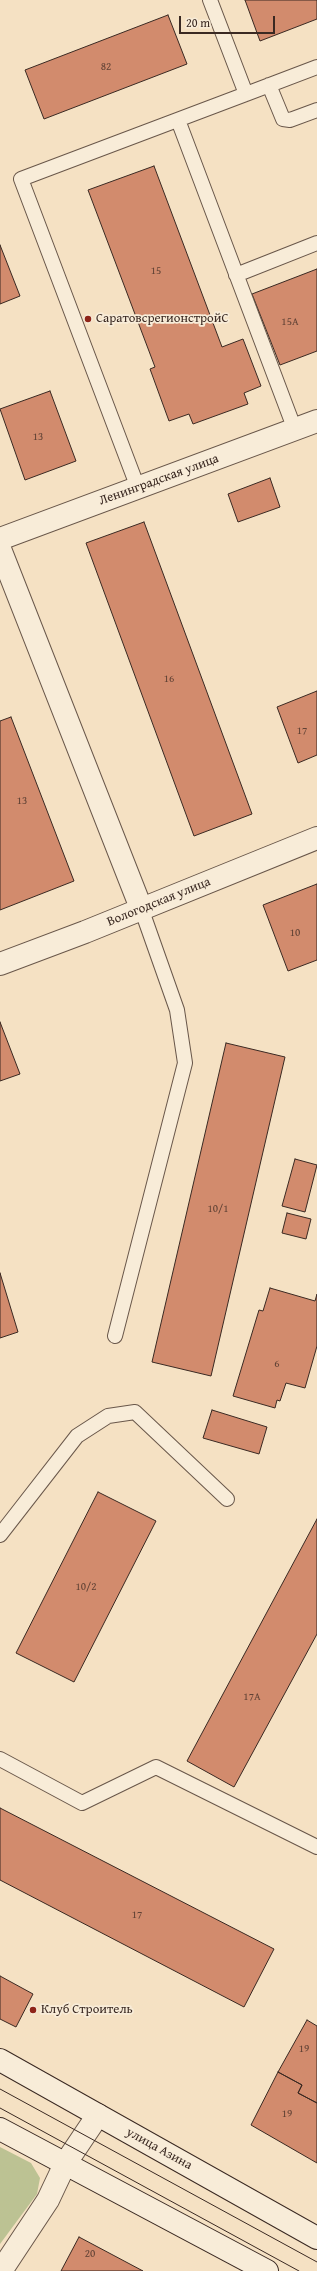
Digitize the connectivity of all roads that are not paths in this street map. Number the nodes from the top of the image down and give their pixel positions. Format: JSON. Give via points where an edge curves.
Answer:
{"nodes":[{"id":1,"x":210,"y":0,"type":"edge"},
{"id":2,"x":317,"y":67,"type":"edge"},
{"id":3,"x":269,"y":85,"type":"junction"},
{"id":4,"x":246,"y":94,"type":"junction"},
{"id":5,"x":317,"y":110,"type":"edge"},
{"id":6,"x":178,"y":120,"type":"junction"},
{"id":7,"x":317,"y":243,"type":"edge"},
{"id":8,"x":236,"y":275,"type":"junction"},
{"id":9,"x":317,"y":422,"type":"edge"},
{"id":10,"x":295,"y":430,"type":"junction"},
{"id":11,"x":138,"y":488,"type":"junction"},
{"id":12,"x":0,"y":539,"type":"edge"},
{"id":13,"x":0,"y":549,"type":"edge"},
{"id":14,"x":317,"y":838,"type":"edge"},
{"id":15,"x":141,"y":908,"type":"junction"},
{"id":16,"x":0,"y":964,"type":"edge"},
{"id":17,"x":115,"y":1336,"type":"dead end"},
{"id":18,"x":228,"y":1499,"type":"dead end"},
{"id":19,"x":0,"y":1535,"type":"edge"},
{"id":20,"x":0,"y":1759,"type":"edge"},
{"id":21,"x":317,"y":1847,"type":"edge"},
{"id":22,"x":0,"y":2060,"type":"edge"},
{"id":23,"x":98,"y":2115,"type":"junction"},
{"id":24,"x":0,"y":2129,"type":"edge"},
{"id":25,"x":65,"y":2164,"type":"junction"},
{"id":26,"x":317,"y":2238,"type":"edge"},
{"id":27,"x":1,"y":2271,"type":"edge"},
{"id":28,"x":267,"y":2271,"type":"edge"}],
"edges":[{"from":1,"to":4,"type":"lane"},
{"from":2,"to":3,"type":"lane"},
{"from":3,"to":4,"type":"lane"},
{"from":3,"to":5,"type":"lane","via":[[283,119],[290,120]]},
{"from":4,"to":6,"type":"lane"},
{"from":6,"to":8,"type":"lane"},
{"from":6,"to":11,"type":"lane","via":[[21,179]]},
{"from":7,"to":8,"type":"lane"},
{"from":8,"to":10,"type":"lane"},
{"from":9,"to":10,"type":"street","name":"Ленинградская улица"},
{"from":10,"to":11,"type":"street","name":"Ленинградская улица"},
{"from":11,"to":12,"type":"street","name":"Ленинградская улица"},
{"from":13,"to":15,"type":"street"},
{"from":14,"to":15,"type":"street","name":"Вологодская улица"},
{"from":15,"to":16,"type":"street","name":"Вологодская улица"},
{"from":15,"to":17,"type":"lane","via":[[177,1010],[185,1063]]},
{"from":18,"to":19,"type":"lane","via":[[135,1412],[108,1416],[77,1436]]},
{"from":20,"to":21,"type":"lane","via":[[82,1803],[156,1767]]},
{"from":22,"to":23,"type":"street","name":"улица Азина"},
{"from":23,"to":25,"type":"street"},
{"from":23,"to":26,"type":"street","name":"улица Азина"},
{"from":24,"to":25,"type":"street"},
{"from":25,"to":27,"type":"street","via":[[48,2200]]},
{"from":25,"to":28,"type":"street"}]}
